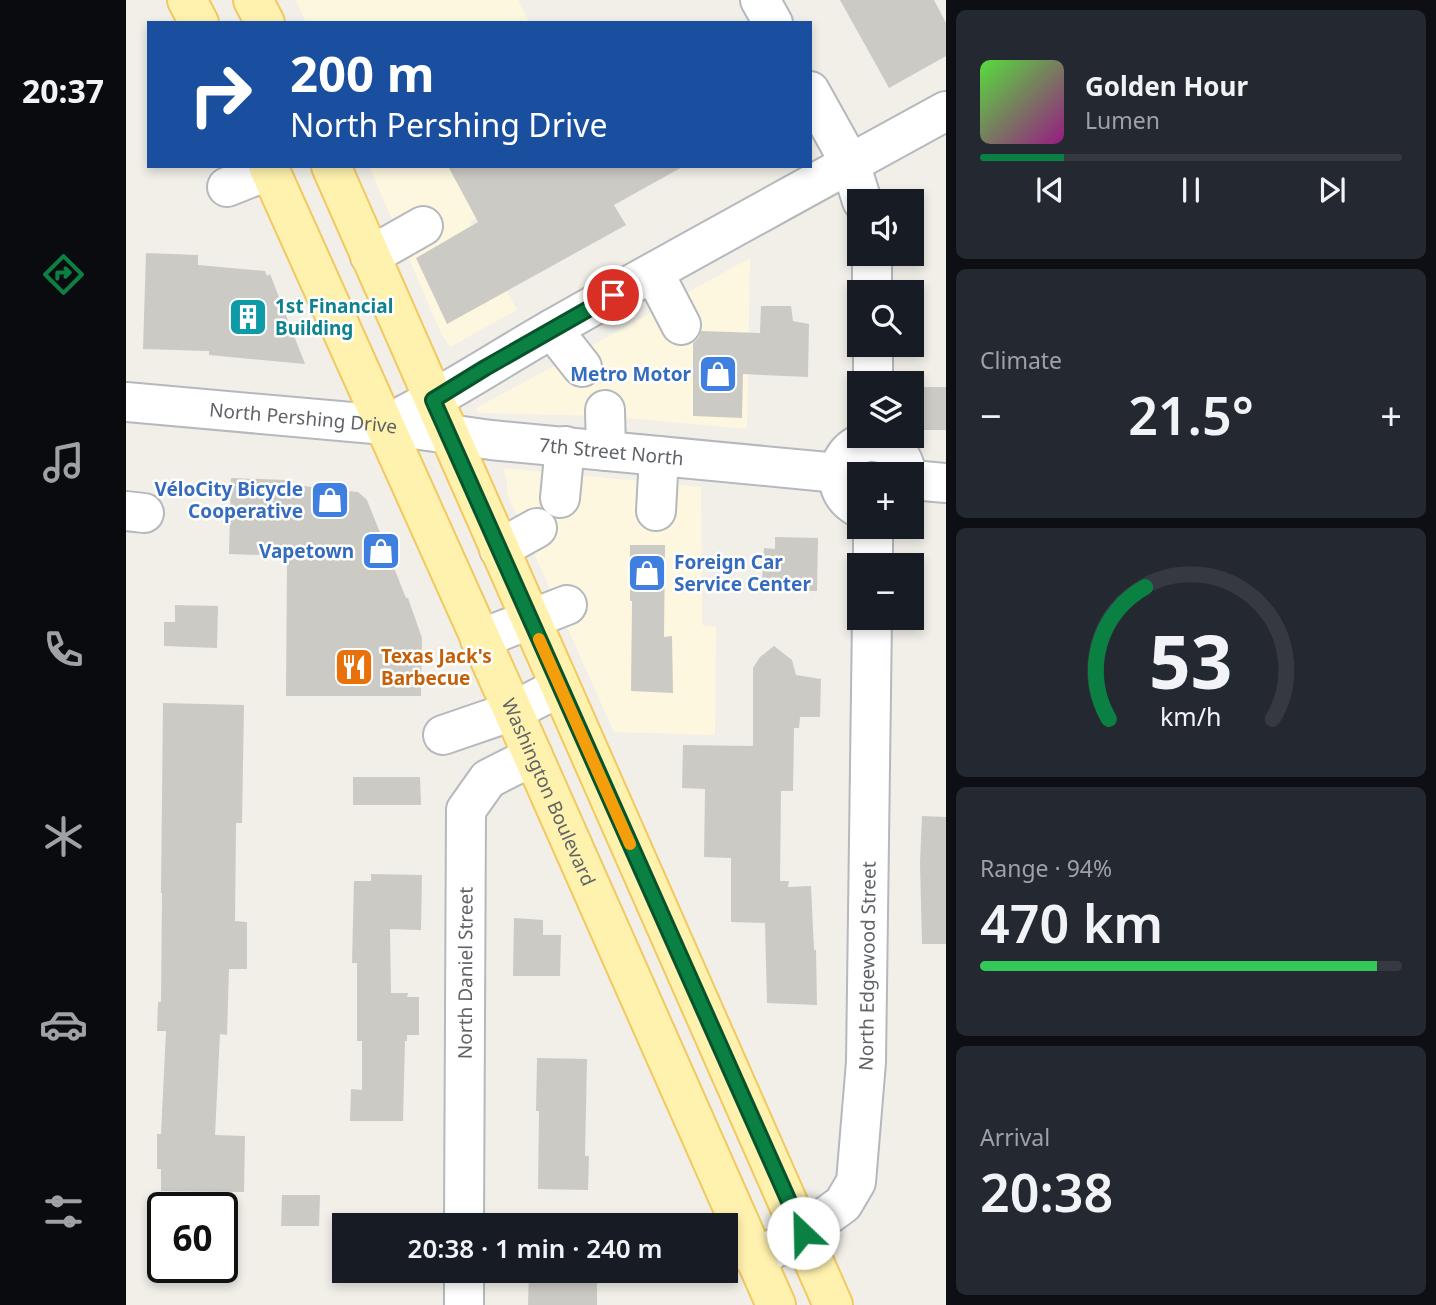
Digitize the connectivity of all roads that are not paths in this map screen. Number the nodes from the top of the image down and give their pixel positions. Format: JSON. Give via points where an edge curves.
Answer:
{"nodes":[{"id":1,"x":187,"y":0,"type":"edge"},
{"id":2,"x":253,"y":0,"type":"edge"},
{"id":3,"x":760,"y":0,"type":"edge"},
{"id":4,"x":198,"y":21,"type":"edge"},
{"id":5,"x":264,"y":21,"type":"edge"},
{"id":6,"x":772,"y":21,"type":"edge"},
{"id":7,"x":812,"y":95,"type":"edge"},
{"id":8,"x":946,"y":111,"type":"edge"},
{"id":9,"x":850,"y":163,"type":"junction"},
{"id":10,"x":269,"y":168,"type":"edge"},
{"id":11,"x":332,"y":168,"type":"edge"},
{"id":12,"x":227,"y":187,"type":"dead end"},
{"id":13,"x":858,"y":189,"type":"edge"},
{"id":14,"x":423,"y":226,"type":"dead end"},
{"id":15,"x":370,"y":256,"type":"junction"},
{"id":16,"x":654,"y":272,"type":"junction"},
{"id":17,"x":681,"y":325,"type":"dead end"},
{"id":18,"x":552,"y":328,"type":"junction"},
{"id":19,"x":582,"y":367,"type":"dead end"},
{"id":20,"x":433,"y":400,"type":"junction"},
{"id":21,"x":126,"y":402,"type":"edge"},
{"id":22,"x":605,"y":410,"type":"dead end"},
{"id":23,"x":385,"y":425,"type":"junction"},
{"id":24,"x":449,"y":435,"type":"junction"},
{"id":25,"x":565,"y":446,"type":"junction"},
{"id":26,"x":853,"y":448,"type":"edge"},
{"id":27,"x":891,"y":448,"type":"edge"},
{"id":28,"x":606,"y":450,"type":"junction"},
{"id":29,"x":659,"y":456,"type":"junction"},
{"id":30,"x":903,"y":462,"type":"edge"},
{"id":31,"x":838,"y":473,"type":"junction"},
{"id":32,"x":924,"y":481,"type":"edge"},
{"id":33,"x":946,"y":483,"type":"edge"},
{"id":34,"x":560,"y":498,"type":"dead end"},
{"id":35,"x":847,"y":498,"type":"edge"},
{"id":36,"x":656,"y":511,"type":"dead end"},
{"id":37,"x":537,"y":528,"type":"dead end"},
{"id":38,"x":499,"y":549,"type":"junction"},
{"id":39,"x":567,"y":605,"type":"dead end"},
{"id":40,"x":530,"y":619,"type":"junction"},
{"id":41,"x":872,"y":630,"type":"edge"},
{"id":42,"x":480,"y":639,"type":"junction"},
{"id":43,"x":560,"y":687,"type":"junction"},
{"id":44,"x":513,"y":711,"type":"junction"},
{"id":45,"x":443,"y":735,"type":"dead end"},
{"id":46,"x":533,"y":756,"type":"junction"},
{"id":47,"x":464,"y":1213,"type":"edge"},
{"id":48,"x":803,"y":1233,"type":"junction"},
{"id":49,"x":755,"y":1259,"type":"junction"},
{"id":50,"x":464,"y":1283,"type":"edge"},
{"id":51,"x":464,"y":1305,"type":"edge"},
{"id":52,"x":776,"y":1305,"type":"edge"},
{"id":53,"x":833,"y":1305,"type":"edge"}],
"edges":[{"from":1,"to":4,"type":"main road"},
{"from":2,"to":5,"type":"main road"},
{"from":3,"to":6,"type":"street"},
{"from":7,"to":9,"type":"street"},
{"from":8,"to":9,"type":"street","name":"North Pershing Drive"},
{"from":9,"to":13,"type":"street"},
{"from":9,"to":16,"type":"street","name":"North Pershing Drive"},
{"from":10,"to":12,"type":"street"},
{"from":10,"to":23,"type":"main road","name":"Washington Boulevard"},
{"from":11,"to":15,"type":"main road"},
{"from":14,"to":15,"type":"street"},
{"from":15,"to":20,"type":"main road"},
{"from":16,"to":17,"type":"street"},
{"from":16,"to":18,"type":"street","name":"North Pershing Drive"},
{"from":18,"to":19,"type":"street"},
{"from":18,"to":20,"type":"street","name":"North Pershing Drive"},
{"from":20,"to":23,"type":"street","name":"North Pershing Drive"},
{"from":20,"to":24,"type":"main road"},
{"from":21,"to":23,"type":"street","name":"North Pershing Drive"},
{"from":22,"to":28,"type":"street"},
{"from":23,"to":24,"type":"street","name":"7th Street North"},
{"from":23,"to":42,"type":"main road","name":"Washington Boulevard"},
{"from":24,"to":25,"type":"street","name":"7th Street North"},
{"from":24,"to":38,"type":"main road"},
{"from":25,"to":28,"type":"street","name":"7th Street North"},
{"from":25,"to":34,"type":"street"},
{"from":26,"to":31,"type":"street"},
{"from":27,"to":30,"type":"street"},
{"from":28,"to":29,"type":"street","name":"7th Street North"},
{"from":29,"to":31,"type":"street","name":"7th Street North"},
{"from":29,"to":36,"type":"street"},
{"from":31,"to":35,"type":"street"},
{"from":32,"to":33,"type":"street"},
{"from":37,"to":38,"type":"street"},
{"from":38,"to":40,"type":"main road"},
{"from":39,"to":40,"type":"street"},
{"from":40,"to":42,"type":"street"},
{"from":40,"to":43,"type":"main road"},
{"from":41,"to":48,"type":"street","name":"North Edgewood Street","via":[[866,1062],[856,1182],[843,1204]]},
{"from":42,"to":44,"type":"main road","name":"Washington Boulevard"},
{"from":43,"to":44,"type":"street"},
{"from":43,"to":48,"type":"main road"},
{"from":44,"to":45,"type":"street"},
{"from":44,"to":46,"type":"main road","name":"Washington Boulevard"},
{"from":46,"to":47,"type":"street","name":"North Daniel Street","via":[[488,779],[466,810]]},
{"from":46,"to":49,"type":"main road","name":"Washington Boulevard"},
{"from":48,"to":49,"type":"street","name":"North Edgewood Street"},
{"from":48,"to":53,"type":"main road"},
{"from":49,"to":52,"type":"main road","name":"Washington Boulevard"},
{"from":50,"to":51,"type":"street"}]}
